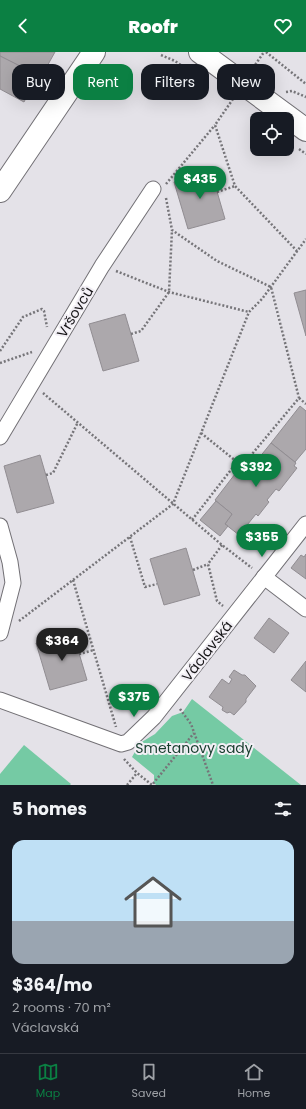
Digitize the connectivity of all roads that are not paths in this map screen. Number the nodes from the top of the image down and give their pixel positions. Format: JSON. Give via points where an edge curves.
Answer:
{"nodes":[{"id":1,"x":94,"y":52,"type":"edge"},
{"id":2,"x":200,"y":52,"type":"edge"},
{"id":3,"x":306,"y":130,"type":"edge"},
{"id":4,"x":161,"y":190,"type":"road end"},
{"id":5,"x":0,"y":191,"type":"edge"},
{"id":6,"x":0,"y":437,"type":"edge"},
{"id":7,"x":306,"y":524,"type":"edge"},
{"id":8,"x":0,"y":526,"type":"edge"},
{"id":9,"x":264,"y":577,"type":"junction"},
{"id":10,"x":306,"y":609,"type":"edge"},
{"id":11,"x":0,"y":633,"type":"edge"},
{"id":12,"x":0,"y":700,"type":"edge"}],
"edges":[{"from":1,"to":5,"type":"street"},
{"from":2,"to":3,"type":"street"},
{"from":4,"to":6,"type":"street","name":"Vršovců","via":[[102,266]]},
{"from":7,"to":9,"type":"street","name":"Václavská"},
{"from":8,"to":11,"type":"street","via":[[13,583]]},
{"from":9,"to":10,"type":"street"},
{"from":9,"to":12,"type":"street","name":"Václavská","via":[[167,701],[128,742],[121,744]]}]}
